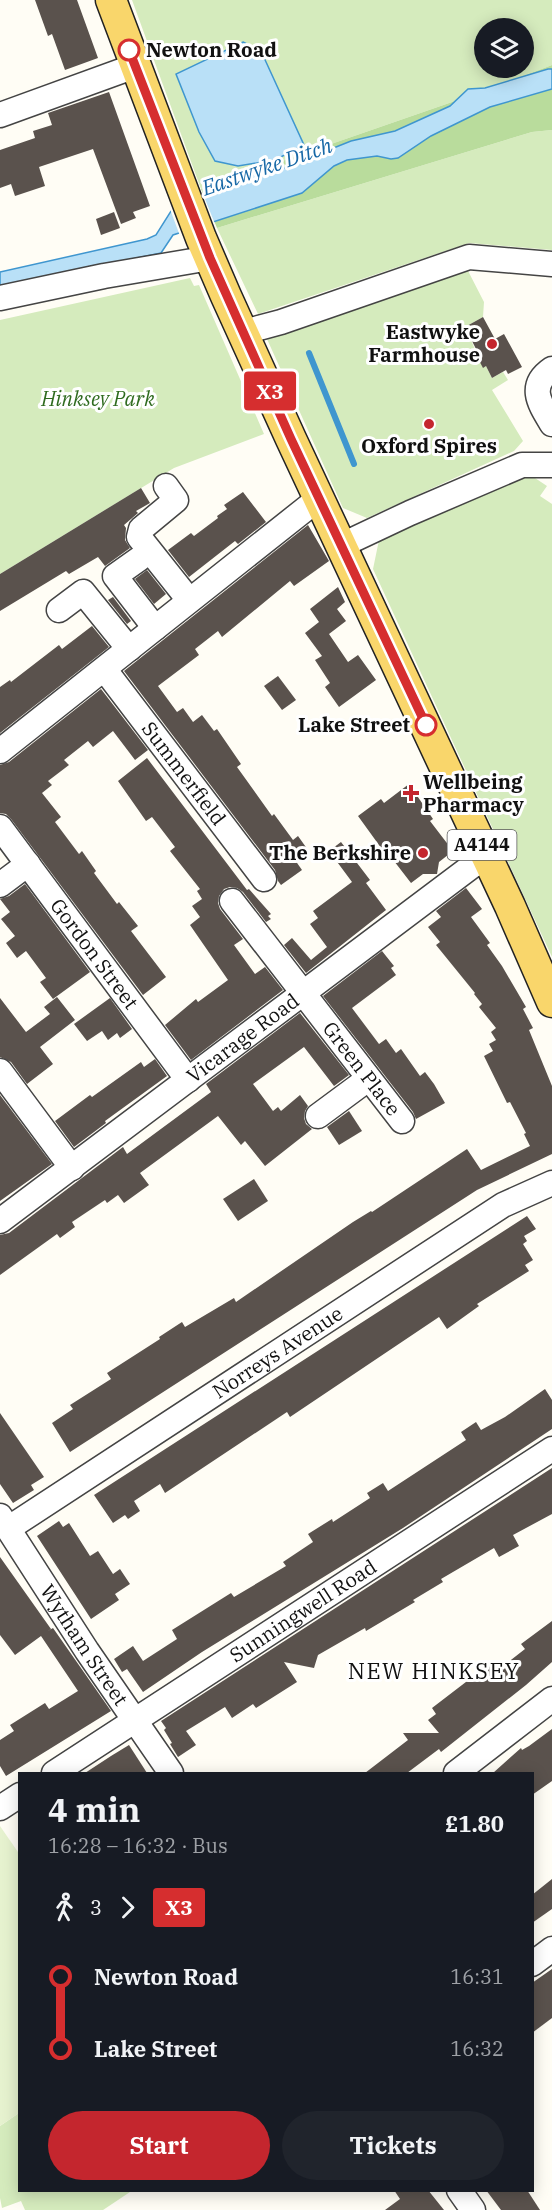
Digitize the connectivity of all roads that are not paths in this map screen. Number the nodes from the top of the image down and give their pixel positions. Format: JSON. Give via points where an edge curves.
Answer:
{"nodes":[{"id":1,"x":111,"y":0,"type":"edge"},
{"id":2,"x":135,"y":66,"type":"junction"},
{"id":3,"x":0,"y":114,"type":"edge"},
{"id":4,"x":205,"y":248,"type":"junction"},
{"id":5,"x":552,"y":264,"type":"edge"},
{"id":6,"x":0,"y":298,"type":"edge"},
{"id":7,"x":244,"y":332,"type":"junction"},
{"id":8,"x":552,"y":369,"type":"edge"},
{"id":9,"x":552,"y":424,"type":"edge"},
{"id":10,"x":552,"y":465,"type":"edge"},
{"id":11,"x":166,"y":486,"type":"dead end"},
{"id":12,"x":318,"y":499,"type":"junction"},
{"id":13,"x":340,"y":546,"type":"junction"},
{"id":14,"x":139,"y":559,"type":"dead end"},
{"id":15,"x":189,"y":600,"type":"junction"},
{"id":16,"x":59,"y":610,"type":"dead end"},
{"id":17,"x":155,"y":627,"type":"junction"},
{"id":18,"x":129,"y":649,"type":"junction"},
{"id":19,"x":105,"y":670,"type":"junction"},
{"id":20,"x":0,"y":751,"type":"edge"},
{"id":21,"x":0,"y":827,"type":"edge"},
{"id":22,"x":487,"y":857,"type":"junction"},
{"id":23,"x":28,"y":864,"type":"junction"},
{"id":24,"x":264,"y":879,"type":"dead end"},
{"id":25,"x":0,"y":885,"type":"edge"},
{"id":26,"x":232,"y":901,"type":"dead end"},
{"id":27,"x":304,"y":993,"type":"junction"},
{"id":28,"x":552,"y":1002,"type":"edge"},
{"id":29,"x":0,"y":1071,"type":"edge"},
{"id":30,"x":368,"y":1079,"type":"junction"},
{"id":31,"x":188,"y":1080,"type":"junction"},
{"id":32,"x":318,"y":1116,"type":"dead end"},
{"id":33,"x":402,"y":1121,"type":"dead end"},
{"id":34,"x":72,"y":1167,"type":"junction"},
{"id":35,"x":552,"y":1183,"type":"edge"},
{"id":36,"x":0,"y":1221,"type":"edge"},
{"id":37,"x":552,"y":1449,"type":"edge"},
{"id":38,"x":4,"y":1522,"type":"edge"},
{"id":39,"x":552,"y":1699,"type":"edge"},
{"id":40,"x":135,"y":1721,"type":"junction"},
{"id":41,"x":56,"y":1772,"type":"edge"},
{"id":42,"x":170,"y":1772,"type":"edge"},
{"id":43,"x":457,"y":1772,"type":"edge"},
{"id":44,"x":18,"y":1797,"type":"edge"},
{"id":45,"x":0,"y":1808,"type":"edge"},
{"id":46,"x":552,"y":1949,"type":"edge"},
{"id":47,"x":534,"y":1962,"type":"edge"},
{"id":48,"x":460,"y":2192,"type":"edge"},
{"id":49,"x":473,"y":2210,"type":"edge"}],
"edges":[{"from":1,"to":2,"type":"main road","number":"A4144"},
{"from":2,"to":3,"type":"street"},
{"from":2,"to":4,"type":"main road","number":"A4144"},
{"from":4,"to":6,"type":"street","via":[[104,276]]},
{"from":4,"to":7,"type":"main road","number":"A4144"},
{"from":5,"to":7,"type":"street","via":[[469,257]]},
{"from":7,"to":12,"type":"main road","number":"A4144"},
{"from":8,"to":9,"type":"street","via":[[543,375],[538,387],[538,398]]},
{"from":10,"to":13,"type":"street","via":[[522,465]]},
{"from":11,"to":15,"type":"street","via":[[176,500],[141,529],[139,537]]},
{"from":12,"to":13,"type":"main road","number":"A4144"},
{"from":12,"to":15,"type":"street"},
{"from":13,"to":22,"type":"main road","number":"A4144"},
{"from":14,"to":17,"type":"street","via":[[114,576]]},
{"from":15,"to":17,"type":"street"},
{"from":16,"to":18,"type":"street","via":[[81,589]]},
{"from":17,"to":18,"type":"street"},
{"from":18,"to":19,"type":"street"},
{"from":19,"to":20,"type":"street"},
{"from":19,"to":24,"type":"street","name":"Summerfield"},
{"from":21,"to":23,"type":"street","name":"Gordon Street"},
{"from":22,"to":27,"type":"street","name":"Vicarage Road"},
{"from":22,"to":28,"type":"main road","number":"A4144"},
{"from":23,"to":25,"type":"street"},
{"from":23,"to":31,"type":"street","name":"Gordon Street"},
{"from":26,"to":27,"type":"street","name":"Green Place"},
{"from":27,"to":30,"type":"street","name":"Green Place"},
{"from":27,"to":31,"type":"street","name":"Vicarage Road"},
{"from":29,"to":34,"type":"street"},
{"from":30,"to":32,"type":"street"},
{"from":30,"to":33,"type":"street","name":"Green Place"},
{"from":31,"to":34,"type":"street","name":"Vicarage Road"},
{"from":34,"to":36,"type":"street","name":"Vicarage Road"},
{"from":35,"to":38,"type":"street","name":"Norreys Avenue","via":[[503,1205]]},
{"from":37,"to":40,"type":"street","name":"Sunningwell Road"},
{"from":38,"to":40,"type":"street","name":"Wytham Street"},
{"from":39,"to":43,"type":"street"},
{"from":40,"to":41,"type":"street","name":"Sunningwell Road"},
{"from":40,"to":42,"type":"street","name":"Wytham Street"},
{"from":44,"to":45,"type":"street"},
{"from":46,"to":47,"type":"street"},
{"from":48,"to":49,"type":"street"}]}
